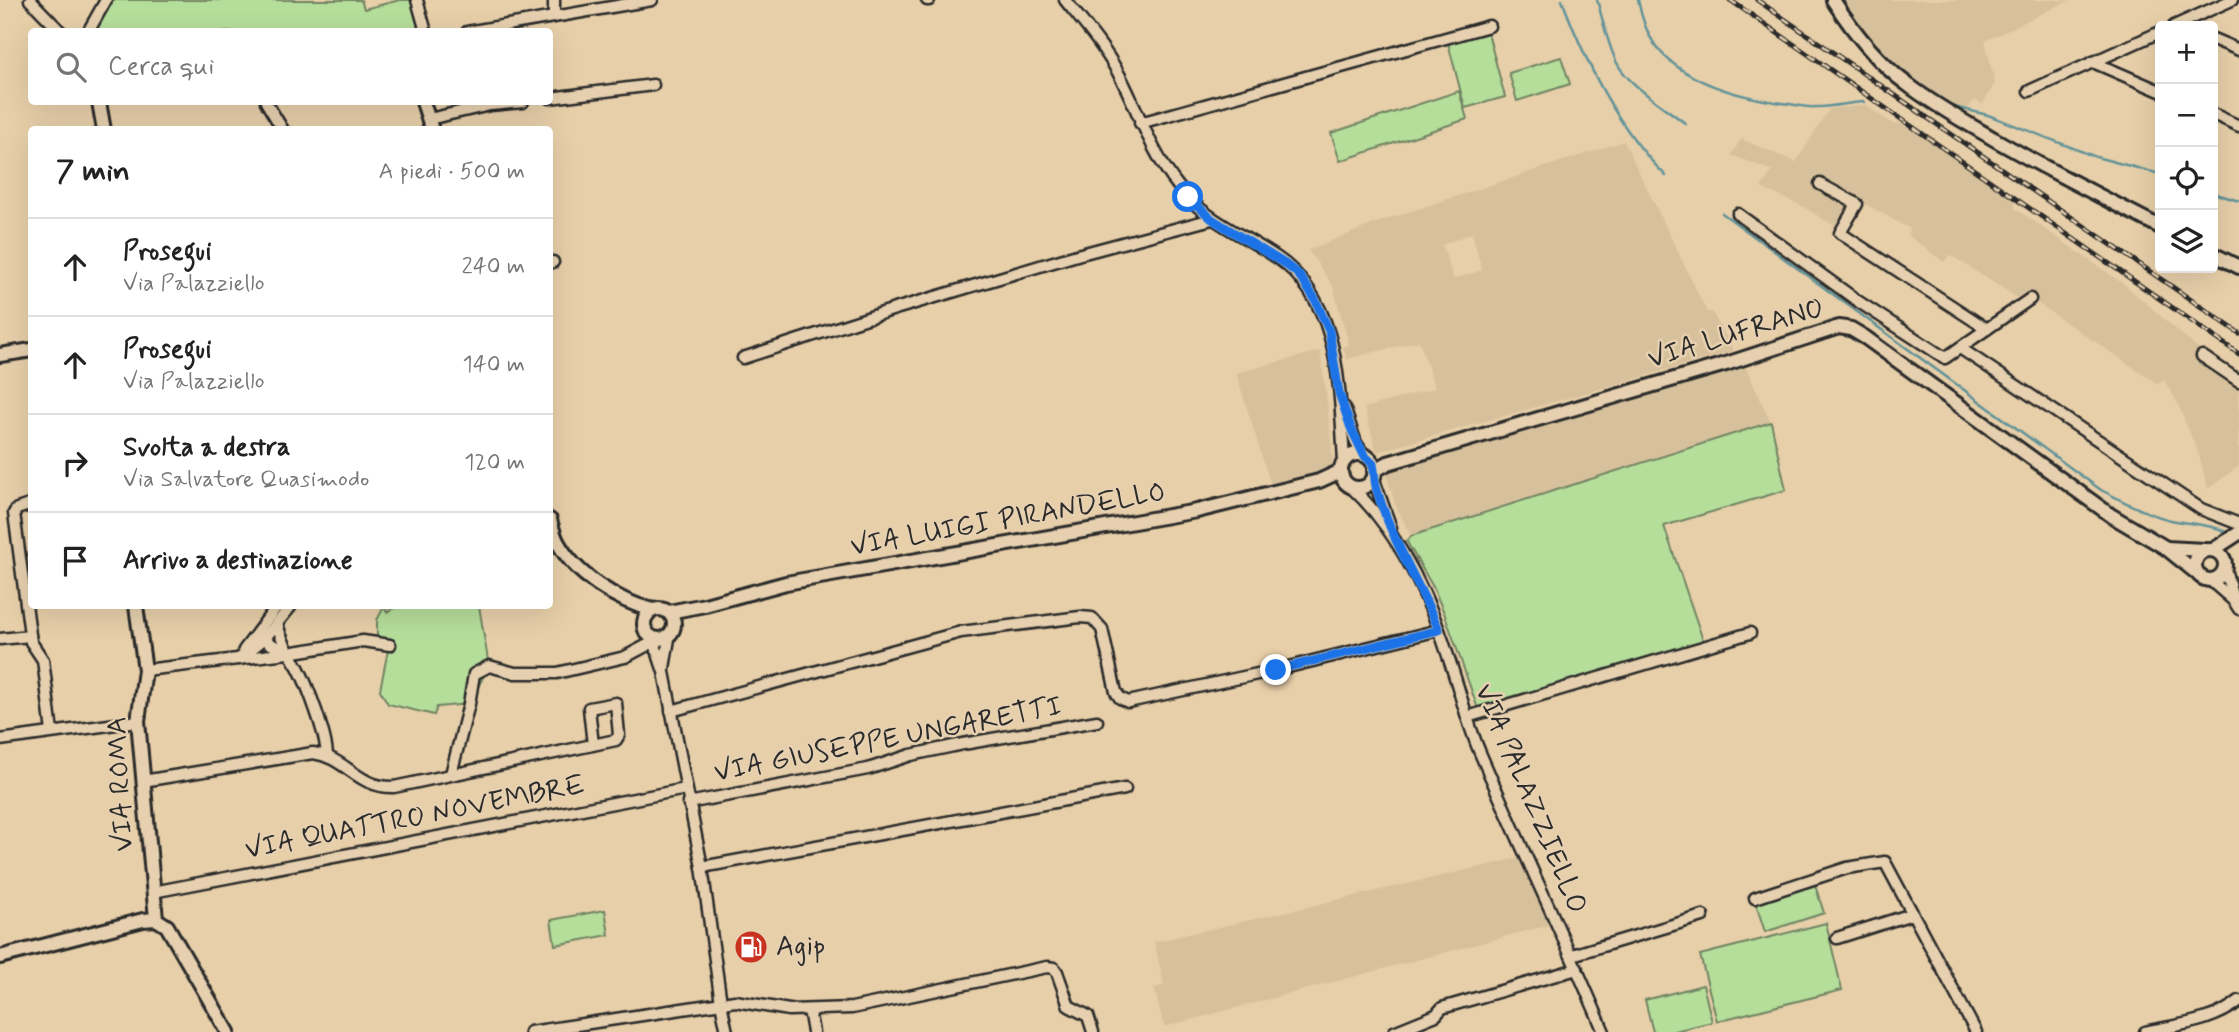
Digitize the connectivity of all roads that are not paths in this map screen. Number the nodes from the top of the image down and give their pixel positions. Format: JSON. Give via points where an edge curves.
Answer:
{"nodes":[{"id":1,"x":30,"y":0,"type":"edge"},
{"id":2,"x":106,"y":0,"type":"edge"},
{"id":3,"x":417,"y":0,"type":"edge"},
{"id":4,"x":554,"y":0,"type":"edge"},
{"id":5,"x":652,"y":0,"type":"edge"},
{"id":6,"x":1065,"y":0,"type":"edge"},
{"id":7,"x":1833,"y":0,"type":"edge"},
{"id":8,"x":2232,"y":0,"type":"edge"},
{"id":9,"x":554,"y":16,"type":"junction"},
{"id":10,"x":2187,"y":21,"type":"edge"},
{"id":11,"x":1489,"y":26,"type":"dead end"},
{"id":12,"x":57,"y":28,"type":"edge"},
{"id":13,"x":90,"y":28,"type":"edge"},
{"id":14,"x":425,"y":28,"type":"edge"},
{"id":15,"x":489,"y":28,"type":"edge"},
{"id":16,"x":2155,"y":34,"type":"edge"},
{"id":17,"x":2218,"y":41,"type":"edge"},
{"id":18,"x":2239,"y":50,"type":"edge"},
{"id":19,"x":2093,"y":62,"type":"junction"},
{"id":20,"x":653,"y":85,"type":"dead end"},
{"id":21,"x":2155,"y":90,"type":"edge"},
{"id":22,"x":2028,"y":91,"type":"dead end"},
{"id":23,"x":553,"y":98,"type":"edge"},
{"id":24,"x":100,"y":105,"type":"edge"},
{"id":25,"x":268,"y":105,"type":"edge"},
{"id":26,"x":424,"y":105,"type":"edge"},
{"id":27,"x":490,"y":105,"type":"edge"},
{"id":28,"x":2218,"y":116,"type":"edge"},
{"id":29,"x":430,"y":124,"type":"edge"},
{"id":30,"x":1140,"y":124,"type":"junction"},
{"id":31,"x":103,"y":126,"type":"edge"},
{"id":32,"x":281,"y":126,"type":"edge"},
{"id":33,"x":2239,"y":126,"type":"edge"},
{"id":34,"x":1820,"y":184,"type":"dead end"},
{"id":35,"x":1738,"y":214,"type":"dead end"},
{"id":36,"x":1212,"y":219,"type":"junction"},
{"id":37,"x":2155,"y":224,"type":"edge"},
{"id":38,"x":2218,"y":256,"type":"edge"},
{"id":39,"x":2239,"y":267,"type":"edge"},
{"id":40,"x":2030,"y":299,"type":"dead end"},
{"id":41,"x":1987,"y":329,"type":"junction"},
{"id":42,"x":1960,"y":348,"type":"junction"},
{"id":43,"x":28,"y":351,"type":"edge"},
{"id":44,"x":0,"y":355,"type":"edge"},
{"id":45,"x":2203,"y":356,"type":"dead end"},
{"id":46,"x":743,"y":358,"type":"dead end"},
{"id":47,"x":2239,"y":381,"type":"edge"},
{"id":48,"x":1339,"y":393,"type":"junction"},
{"id":49,"x":1367,"y":457,"type":"junction"},
{"id":50,"x":1388,"y":463,"type":"junction"},
{"id":51,"x":1374,"y":474,"type":"junction"},
{"id":52,"x":1345,"y":475,"type":"junction"},
{"id":53,"x":28,"y":505,"type":"edge"},
{"id":54,"x":2239,"y":524,"type":"edge"},
{"id":55,"x":553,"y":529,"type":"edge"},
{"id":56,"x":2235,"y":536,"type":"edge"},
{"id":57,"x":1398,"y":545,"type":"junction"},
{"id":58,"x":2166,"y":548,"type":"junction"},
{"id":59,"x":2209,"y":550,"type":"junction"},
{"id":60,"x":2225,"y":564,"type":"junction"},
{"id":61,"x":2197,"y":573,"type":"junction"},
{"id":62,"x":27,"y":580,"type":"edge"},
{"id":63,"x":2210,"y":580,"type":"junction"},
{"id":64,"x":28,"y":599,"type":"edge"},
{"id":65,"x":622,"y":600,"type":"junction"},
{"id":66,"x":705,"y":605,"type":"junction"},
{"id":67,"x":2236,"y":605,"type":"edge"},
{"id":68,"x":29,"y":609,"type":"edge"},
{"id":69,"x":136,"y":609,"type":"edge"},
{"id":70,"x":275,"y":609,"type":"edge"},
{"id":71,"x":289,"y":609,"type":"edge"},
{"id":72,"x":653,"y":610,"type":"junction"},
{"id":73,"x":668,"y":612,"type":"junction"},
{"id":74,"x":263,"y":623,"type":"junction"},
{"id":75,"x":277,"y":623,"type":"junction"},
{"id":76,"x":1439,"y":630,"type":"junction"},
{"id":77,"x":1750,"y":633,"type":"dead end"},
{"id":78,"x":657,"y":634,"type":"junction"},
{"id":79,"x":30,"y":636,"type":"junction"},
{"id":80,"x":265,"y":638,"type":"junction"},
{"id":81,"x":0,"y":639,"type":"edge"},
{"id":82,"x":390,"y":645,"type":"dead end"},
{"id":83,"x":288,"y":653,"type":"junction"},
{"id":84,"x":238,"y":659,"type":"junction"},
{"id":85,"x":145,"y":670,"type":"junction"},
{"id":86,"x":664,"y":672,"type":"junction"},
{"id":87,"x":671,"y":710,"type":"junction"},
{"id":88,"x":1467,"y":717,"type":"junction"},
{"id":89,"x":138,"y":721,"type":"junction"},
{"id":90,"x":1097,"y":721,"type":"dead end"},
{"id":91,"x":52,"y":732,"type":"junction"},
{"id":92,"x":0,"y":740,"type":"edge"},
{"id":93,"x":593,"y":745,"type":"junction"},
{"id":94,"x":327,"y":755,"type":"junction"},
{"id":95,"x":451,"y":774,"type":"junction"},
{"id":96,"x":143,"y":781,"type":"junction"},
{"id":97,"x":686,"y":789,"type":"junction"},
{"id":98,"x":1125,"y":789,"type":"dead end"},
{"id":99,"x":688,"y":803,"type":"junction"},
{"id":100,"x":702,"y":867,"type":"junction"},
{"id":101,"x":153,"y":892,"type":"junction"},
{"id":102,"x":1755,"y":898,"type":"dead end"},
{"id":103,"x":1912,"y":914,"type":"junction"},
{"id":104,"x":1703,"y":916,"type":"dead end"},
{"id":105,"x":156,"y":919,"type":"junction"},
{"id":106,"x":1837,"y":938,"type":"dead end"},
{"id":107,"x":1572,"y":955,"type":"junction"},
{"id":108,"x":0,"y":957,"type":"edge"},
{"id":109,"x":1577,"y":969,"type":"junction"},
{"id":110,"x":2239,"y":1001,"type":"edge"},
{"id":111,"x":721,"y":1003,"type":"junction"},
{"id":112,"x":809,"y":1010,"type":"junction"},
{"id":113,"x":228,"y":1032,"type":"edge"},
{"id":114,"x":530,"y":1032,"type":"edge"},
{"id":115,"x":727,"y":1032,"type":"edge"},
{"id":116,"x":813,"y":1032,"type":"edge"},
{"id":117,"x":1093,"y":1032,"type":"edge"},
{"id":118,"x":1394,"y":1032,"type":"edge"},
{"id":119,"x":1604,"y":1032,"type":"edge"},
{"id":120,"x":1976,"y":1032,"type":"edge"},
{"id":121,"x":2145,"y":1032,"type":"edge"}],
"edges":[{"from":1,"to":12,"type":"street"},
{"from":2,"to":13,"type":"street"},
{"from":3,"to":14,"type":"street"},
{"from":4,"to":9,"type":"street"},
{"from":5,"to":9,"type":"street"},
{"from":6,"to":30,"type":"street","via":[[1108,56]]},
{"from":7,"to":37,"type":"street","via":[[1874,54],[1907,84],[2026,157]]},
{"from":8,"to":10,"type":"street"},
{"from":9,"to":15,"type":"street"},
{"from":11,"to":30,"type":"street"},
{"from":16,"to":19,"type":"street"},
{"from":17,"to":18,"type":"street"},
{"from":19,"to":21,"type":"street"},
{"from":19,"to":22,"type":"street"},
{"from":20,"to":23,"type":"street"},
{"from":24,"to":31,"type":"street"},
{"from":25,"to":32,"type":"street"},
{"from":26,"to":29,"type":"street"},
{"from":27,"to":29,"type":"street"},
{"from":28,"to":33,"type":"street"},
{"from":30,"to":36,"type":"street","via":[[1177,185]]},
{"from":34,"to":41,"type":"street","via":[[1857,204],[1840,233]]},
{"from":35,"to":42,"type":"street","via":[[1858,302],[1945,358]]},
{"from":36,"to":46,"type":"street","via":[[1077,255]]},
{"from":36,"to":48,"type":"street","via":[[1298,274],[1329,331]]},
{"from":38,"to":39,"type":"street"},
{"from":40,"to":41,"type":"street"},
{"from":41,"to":42,"type":"street"},
{"from":42,"to":54,"type":"street","via":[[2202,509]]},
{"from":43,"to":44,"type":"street"},
{"from":45,"to":47,"type":"street"},
{"from":48,"to":49,"type":"street","via":[[1356,443]]},
{"from":48,"to":52,"type":"street"},
{"from":49,"to":50,"type":"street"},
{"from":49,"to":51,"type":"street"},
{"from":49,"to":52,"type":"street","via":[[1351,455]]},
{"from":50,"to":51,"type":"street","name":"VIA LUFRANO"},
{"from":50,"to":58,"type":"street","name":"VIA LUFRANO","via":[[1839,327],[1866,338],[2112,516]]},
{"from":51,"to":52,"type":"street","via":[[1366,485],[1356,487]]},
{"from":51,"to":57,"type":"street","name":"VIA PALAZZIELLO"},
{"from":52,"to":57,"type":"street","name":"VIA PALAZZIELLO"},
{"from":52,"to":66,"type":"street","name":"VIA LUIGI PIRANDELLO","via":[[1197,511],[786,583]]},
{"from":53,"to":62,"type":"street","via":[[14,513]]},
{"from":55,"to":65,"type":"street","via":[[573,562]]},
{"from":56,"to":59,"type":"street"},
{"from":56,"to":60,"type":"street"},
{"from":57,"to":76,"type":"street","name":"VIA PALAZZIELLO"},
{"from":58,"to":59,"type":"street","name":"VIA LUFRANO"},
{"from":58,"to":61,"type":"street","name":"VIA LUFRANO"},
{"from":59,"to":60,"type":"street","via":[[2218,551]]},
{"from":59,"to":61,"type":"street","via":[[2196,560]]},
{"from":60,"to":63,"type":"street","via":[[2219,577]]},
{"from":60,"to":67,"type":"street","name":"VIA LUFRANO"},
{"from":61,"to":63,"type":"street","name":"VIA LUFRANO"},
{"from":62,"to":64,"type":"street"},
{"from":63,"to":67,"type":"street","name":"VIA LUFRANO"},
{"from":65,"to":72,"type":"street","name":"VIA LUIGI PIRANDELLO"},
{"from":65,"to":78,"type":"street"},
{"from":66,"to":73,"type":"street","name":"VIA LUIGI PIRANDELLO"},
{"from":66,"to":78,"type":"street","name":"VIA LUIGI PIRANDELLO"},
{"from":68,"to":79,"type":"street"},
{"from":69,"to":85,"type":"street","name":"VIA ROMA"},
{"from":70,"to":74,"type":"street"},
{"from":71,"to":75,"type":"street"},
{"from":72,"to":73,"type":"street","name":"VIA LUIGI PIRANDELLO"},
{"from":72,"to":78,"type":"street","via":[[646,617]]},
{"from":73,"to":78,"type":"street","via":[[674,620]]},
{"from":74,"to":80,"type":"street"},
{"from":74,"to":84,"type":"street"},
{"from":75,"to":80,"type":"street"},
{"from":75,"to":83,"type":"street"},
{"from":76,"to":87,"type":"street","via":[[1128,702],[1116,692],[1102,629],[1092,618],[1080,617],[961,632]]},
{"from":76,"to":88,"type":"street","name":"VIA PALAZZIELLO"},
{"from":77,"to":88,"type":"street"},
{"from":78,"to":86,"type":"street"},
{"from":78,"to":86,"type":"street"},
{"from":78,"to":95,"type":"street","via":[[625,657],[558,673],[515,673],[489,666],[474,674]]},
{"from":79,"to":81,"type":"street"},
{"from":79,"to":91,"type":"street","via":[[43,660]]},
{"from":80,"to":83,"type":"street"},
{"from":80,"to":84,"type":"street"},
{"from":82,"to":83,"type":"street","via":[[363,642]]},
{"from":83,"to":84,"type":"street"},
{"from":83,"to":94,"type":"street","via":[[301,674]]},
{"from":84,"to":85,"type":"street"},
{"from":85,"to":89,"type":"street","name":"VIA ROMA"},
{"from":86,"to":87,"type":"street"},
{"from":87,"to":97,"type":"street"},
{"from":88,"to":107,"type":"street","name":"VIA PALAZZIELLO"},
{"from":89,"to":91,"type":"street"},
{"from":89,"to":96,"type":"street","name":"VIA ROMA"},
{"from":90,"to":99,"type":"street","name":"VIA GIUSEPPE UNGARETTI","via":[[963,744],[868,769]]},
{"from":91,"to":92,"type":"street"},
{"from":93,"to":93,"type":"street","via":[[589,708],[615,703],[619,738]]},
{"from":93,"to":95,"type":"street"},
{"from":94,"to":95,"type":"street","via":[[368,783],[382,787]]},
{"from":94,"to":96,"type":"street","via":[[307,754]]},
{"from":96,"to":101,"type":"street","name":"VIA ROMA"},
{"from":97,"to":99,"type":"street"},
{"from":97,"to":101,"type":"street","name":"VIA QUATTRO NOVEMBRE"},
{"from":98,"to":100,"type":"street"},
{"from":99,"to":100,"type":"street"},
{"from":100,"to":111,"type":"street"},
{"from":101,"to":105,"type":"street","name":"VIA ROMA"},
{"from":102,"to":103,"type":"street","via":[[1847,868],[1885,862]]},
{"from":103,"to":106,"type":"street"},
{"from":103,"to":120,"type":"street"},
{"from":104,"to":107,"type":"street"},
{"from":105,"to":108,"type":"street"},
{"from":105,"to":113,"type":"street","via":[[167,926]]},
{"from":107,"to":109,"type":"street","name":"VIA PALAZZIELLO"},
{"from":109,"to":118,"type":"street","via":[[1442,1008],[1436,1015]]},
{"from":109,"to":119,"type":"street","name":"VIA PALAZZIELLO"},
{"from":110,"to":121,"type":"street","via":[[2207,1017]]},
{"from":111,"to":112,"type":"street"},
{"from":111,"to":114,"type":"street"},
{"from":111,"to":115,"type":"street"},
{"from":112,"to":116,"type":"street"},
{"from":112,"to":117,"type":"street","via":[[852,1008],[1047,967],[1057,972],[1069,1006],[1088,1016]]}]}
